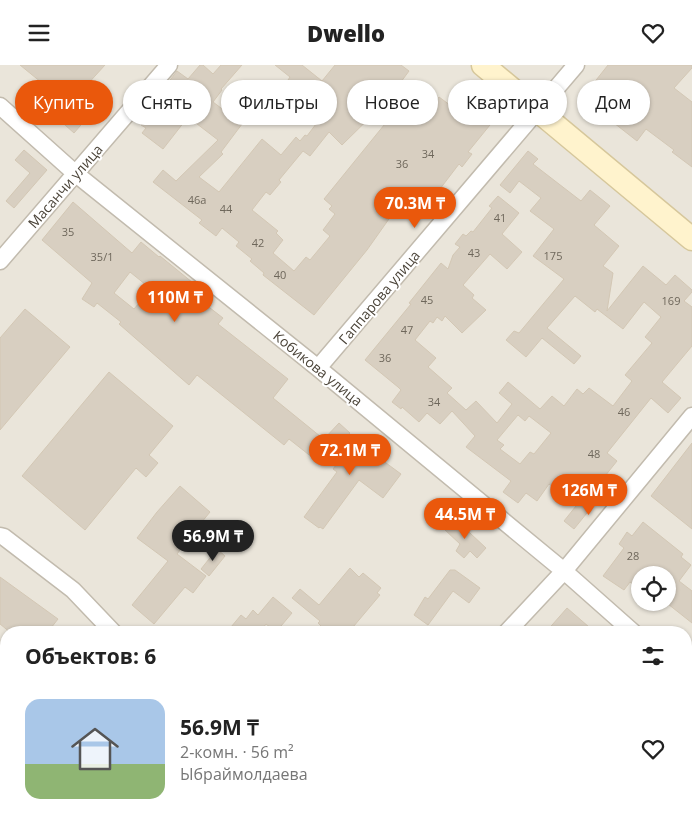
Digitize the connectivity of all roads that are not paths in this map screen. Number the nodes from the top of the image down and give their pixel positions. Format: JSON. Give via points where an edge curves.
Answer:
{"nodes":[{"id":1,"x":169,"y":65,"type":"edge"},
{"id":2,"x":483,"y":65,"type":"edge"},
{"id":3,"x":576,"y":65,"type":"edge"},
{"id":4,"x":501,"y":80,"type":"edge"},
{"id":5,"x":563,"y":80,"type":"edge"},
{"id":6,"x":0,"y":106,"type":"edge"},
{"id":7,"x":525,"y":125,"type":"edge"},
{"id":8,"x":554,"y":125,"type":"edge"},
{"id":9,"x":76,"y":174,"type":"junction"},
{"id":10,"x":692,"y":239,"type":"edge"},
{"id":11,"x":0,"y":261,"type":"edge"},
{"id":12,"x":318,"y":368,"type":"junction"},
{"id":13,"x":692,"y":416,"type":"edge"},
{"id":14,"x":0,"y":536,"type":"edge"},
{"id":15,"x":564,"y":571,"type":"junction"},
{"id":16,"x":107,"y":626,"type":"edge"},
{"id":17,"x":513,"y":626,"type":"edge"},
{"id":18,"x":626,"y":626,"type":"edge"}],
"edges":[{"from":1,"to":9,"type":"street","name":"Масанчи улица"},
{"from":2,"to":4,"type":"street"},
{"from":3,"to":5,"type":"street","name":"Гаппарова улица"},
{"from":6,"to":9,"type":"street","name":"Кобикова улица"},
{"from":7,"to":12,"type":"street","name":"Гаппарова улица"},
{"from":8,"to":10,"type":"street"},
{"from":9,"to":11,"type":"street","name":"Масанчи улица"},
{"from":9,"to":12,"type":"street","name":"Кобикова улица"},
{"from":12,"to":15,"type":"street","name":"Кобикова улица"},
{"from":13,"to":15,"type":"street"},
{"from":14,"to":16,"type":"street","via":[[72,591]]},
{"from":15,"to":17,"type":"street"},
{"from":15,"to":18,"type":"street","name":"Кобикова улица"}]}
